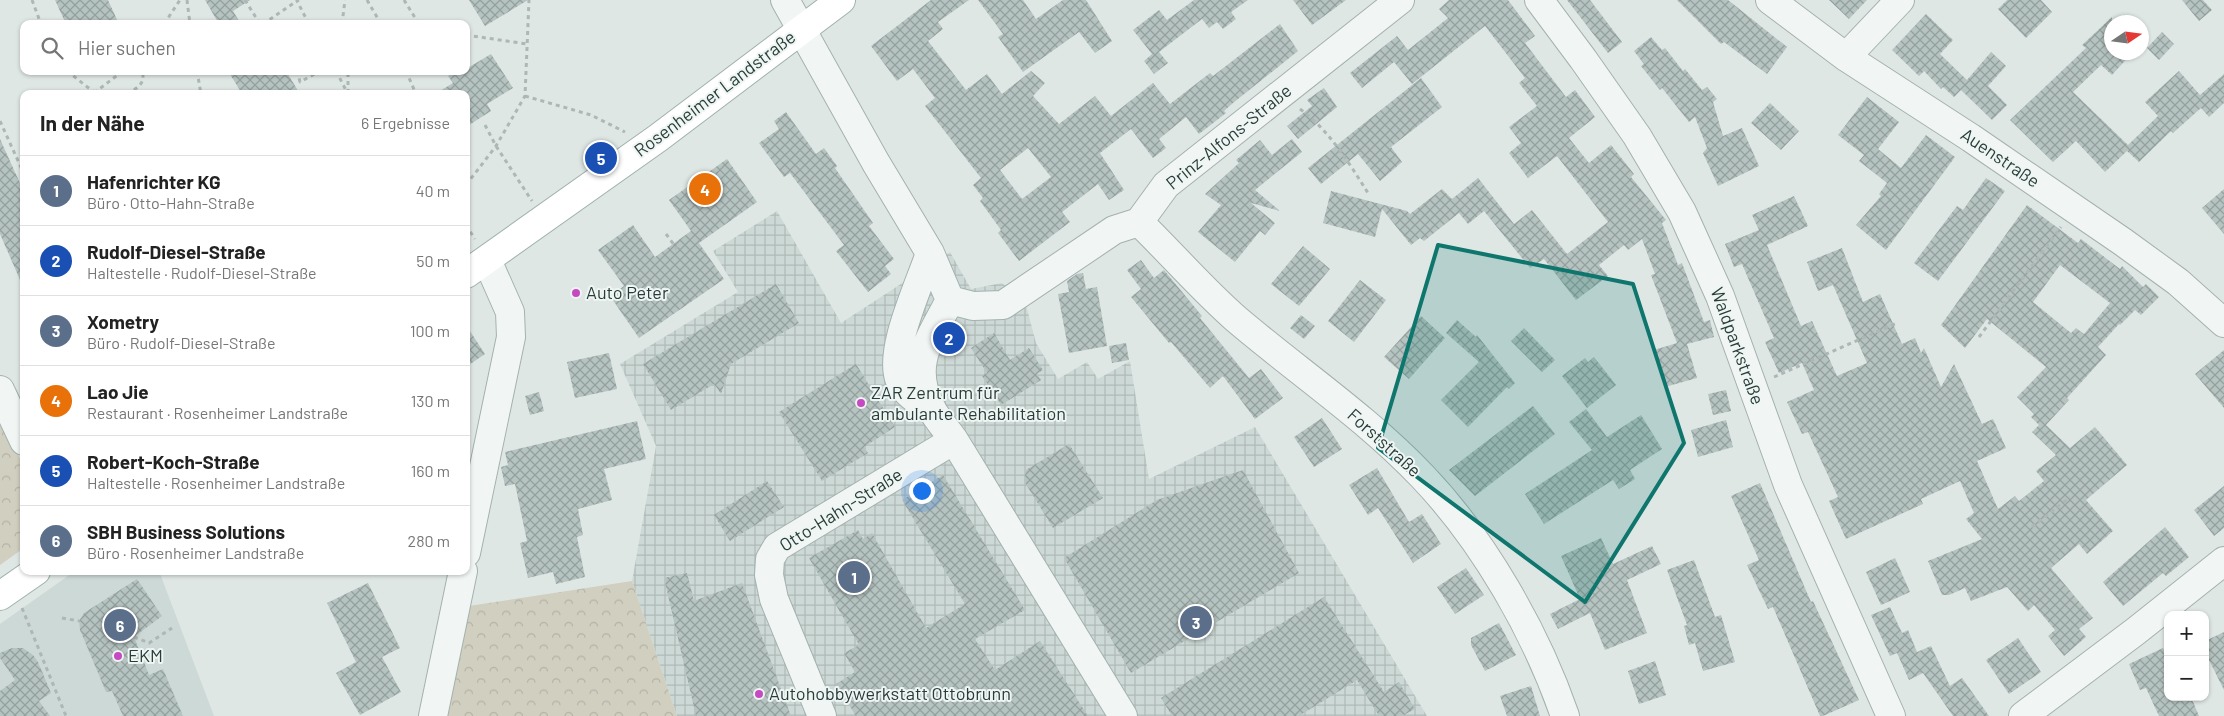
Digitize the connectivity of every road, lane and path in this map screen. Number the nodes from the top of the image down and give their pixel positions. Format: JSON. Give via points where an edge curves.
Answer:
{"nodes":[{"id":1,"x":32,"y":0,"type":"edge"},
{"id":2,"x":180,"y":0,"type":"edge"},
{"id":3,"x":188,"y":0,"type":"edge"},
{"id":4,"x":245,"y":0,"type":"edge"},
{"id":5,"x":345,"y":0,"type":"edge"},
{"id":6,"x":367,"y":0,"type":"edge"},
{"id":7,"x":404,"y":0,"type":"edge"},
{"id":8,"x":529,"y":0,"type":"edge"},
{"id":9,"x":785,"y":0,"type":"edge"},
{"id":10,"x":841,"y":0,"type":"edge"},
{"id":11,"x":1400,"y":0,"type":"edge"},
{"id":12,"x":1539,"y":0,"type":"edge"},
{"id":13,"x":1770,"y":0,"type":"edge"},
{"id":14,"x":1900,"y":0,"type":"edge"},
{"id":15,"x":298,"y":1,"type":"edge"},
{"id":16,"x":40,"y":20,"type":"edge"},
{"id":17,"x":167,"y":20,"type":"edge"},
{"id":18,"x":190,"y":20,"type":"edge"},
{"id":19,"x":258,"y":20,"type":"edge"},
{"id":20,"x":267,"y":20,"type":"edge"},
{"id":21,"x":307,"y":20,"type":"edge"},
{"id":22,"x":342,"y":20,"type":"edge"},
{"id":23,"x":379,"y":20,"type":"edge"},
{"id":24,"x":416,"y":20,"type":"edge"},
{"id":25,"x":801,"y":30,"type":"junction"},
{"id":26,"x":470,"y":36,"type":"edge"},
{"id":27,"x":527,"y":44,"type":"junction"},
{"id":28,"x":1846,"y":57,"type":"junction"},
{"id":29,"x":73,"y":75,"type":"edge"},
{"id":30,"x":118,"y":75,"type":"edge"},
{"id":31,"x":143,"y":75,"type":"edge"},
{"id":32,"x":198,"y":75,"type":"edge"},
{"id":33,"x":301,"y":75,"type":"edge"},
{"id":34,"x":313,"y":75,"type":"edge"},
{"id":35,"x":338,"y":75,"type":"edge"},
{"id":36,"x":348,"y":75,"type":"edge"},
{"id":37,"x":408,"y":75,"type":"edge"},
{"id":38,"x":91,"y":90,"type":"edge"},
{"id":39,"x":99,"y":90,"type":"edge"},
{"id":40,"x":134,"y":90,"type":"edge"},
{"id":41,"x":200,"y":90,"type":"edge"},
{"id":42,"x":346,"y":90,"type":"edge"},
{"id":43,"x":348,"y":90,"type":"edge"},
{"id":44,"x":414,"y":90,"type":"edge"},
{"id":45,"x":1284,"y":92,"type":"junction"},
{"id":46,"x":525,"y":96,"type":"junction"},
{"id":47,"x":0,"y":120,"type":"edge"},
{"id":48,"x":485,"y":125,"type":"dead end"},
{"id":49,"x":625,"y":132,"type":"dead end"},
{"id":50,"x":496,"y":146,"type":"junction"},
{"id":51,"x":20,"y":165,"type":"edge"},
{"id":52,"x":516,"y":177,"type":"dead end"},
{"id":53,"x":470,"y":180,"type":"edge"},
{"id":54,"x":1368,"y":193,"type":"dead end"},
{"id":55,"x":2075,"y":208,"type":"junction"},
{"id":56,"x":1138,"y":222,"type":"junction"},
{"id":57,"x":666,"y":234,"type":"dead end"},
{"id":58,"x":676,"y":249,"type":"dead end"},
{"id":59,"x":930,"y":253,"type":"junction"},
{"id":60,"x":477,"y":267,"type":"edge"},
{"id":61,"x":950,"y":300,"type":"junction"},
{"id":62,"x":1897,"y":323,"type":"dead end"},
{"id":63,"x":2224,"y":323,"type":"edge"},
{"id":64,"x":1979,"y":337,"type":"dead end"},
{"id":65,"x":1752,"y":387,"type":"junction"},
{"id":66,"x":0,"y":390,"type":"edge"},
{"id":67,"x":932,"y":409,"type":"junction"},
{"id":68,"x":20,"y":433,"type":"edge"},
{"id":69,"x":954,"y":440,"type":"junction"},
{"id":70,"x":2070,"y":497,"type":"dead end"},
{"id":71,"x":2032,"y":527,"type":"dead end"},
{"id":72,"x":470,"y":533,"type":"edge"},
{"id":73,"x":2224,"y":561,"type":"edge"},
{"id":74,"x":32,"y":575,"type":"edge"},
{"id":75,"x":462,"y":575,"type":"edge"},
{"id":76,"x":10,"y":600,"type":"edge"},
{"id":77,"x":62,"y":618,"type":"dead end"},
{"id":78,"x":79,"y":621,"type":"dead end"},
{"id":79,"x":172,"y":628,"type":"dead end"},
{"id":80,"x":134,"y":636,"type":"dead end"},
{"id":81,"x":66,"y":716,"type":"edge"},
{"id":82,"x":433,"y":716,"type":"edge"},
{"id":83,"x":822,"y":716,"type":"edge"},
{"id":84,"x":1123,"y":716,"type":"edge"},
{"id":85,"x":1565,"y":716,"type":"edge"},
{"id":86,"x":1891,"y":716,"type":"edge"},
{"id":87,"x":2023,"y":716,"type":"edge"}],
"edges":[{"from":1,"to":16,"type":"path"},
{"from":2,"to":17,"type":"path"},
{"from":3,"to":18,"type":"path"},
{"from":4,"to":19,"type":"path"},
{"from":5,"to":22,"type":"path"},
{"from":6,"to":23,"type":"path"},
{"from":7,"to":24,"type":"path"},
{"from":8,"to":27,"type":"path"},
{"from":9,"to":25,"type":"street"},
{"from":10,"to":25,"type":"main road","name":"Rosenheimer Landstraße"},
{"from":11,"to":45,"type":"street","name":"Prinz-Alfons-Straße"},
{"from":12,"to":65,"type":"street","name":"Waldparkstraße","via":[[1616,104],[1668,187],[1720,296]]},
{"from":13,"to":28,"type":"street","name":"Auenstraße"},
{"from":14,"to":28,"type":"street"},
{"from":15,"to":20,"type":"path"},
{"from":15,"to":21,"type":"path"},
{"from":25,"to":59,"type":"street"},
{"from":25,"to":60,"type":"main road","name":"Rosenheimer Landstraße","via":[[658,138]]},
{"from":26,"to":27,"type":"path"},
{"from":27,"to":46,"type":"path"},
{"from":28,"to":55,"type":"street","name":"Auenstraße"},
{"from":29,"to":38,"type":"path"},
{"from":30,"to":39,"type":"path"},
{"from":31,"to":40,"type":"path","via":[[140,86]]},
{"from":32,"to":41,"type":"path"},
{"from":33,"to":34,"type":"path","via":[[300,82]]},
{"from":35,"to":42,"type":"path"},
{"from":36,"to":43,"type":"path"},
{"from":37,"to":44,"type":"path"},
{"from":45,"to":54,"type":"path","via":[[1313,118],[1349,162]]},
{"from":45,"to":56,"type":"street","name":"Prinz-Alfons-Straße","via":[[1166,185]]},
{"from":46,"to":49,"type":"path","via":[[591,115]]},
{"from":46,"to":50,"type":"path"},
{"from":47,"to":51,"type":"path"},
{"from":48,"to":50,"type":"path"},
{"from":50,"to":52,"type":"path"},
{"from":50,"to":53,"type":"path"},
{"from":55,"to":63,"type":"street","name":"Auenstraße","via":[[2178,282]]},
{"from":55,"to":64,"type":"path"},
{"from":56,"to":61,"type":"street","via":[[1114,230],[1003,305],[973,306]]},
{"from":56,"to":85,"type":"street","name":"Forststraße","via":[[1234,317],[1375,432],[1423,477],[1501,582],[1547,670]]},
{"from":57,"to":58,"type":"path"},
{"from":59,"to":61,"type":"street"},
{"from":59,"to":67,"type":"street","via":[[898,341],[896,365],[907,392]]},
{"from":60,"to":72,"type":"street","via":[[510,312],[510,337]]},
{"from":61,"to":67,"type":"street","via":[[925,350],[920,369]]},
{"from":62,"to":65,"type":"path"},
{"from":65,"to":86,"type":"street","name":"Waldparkstraße","via":[[1788,485]]},
{"from":66,"to":68,"type":"street"},
{"from":67,"to":69,"type":"street"},
{"from":69,"to":83,"type":"street","name":"Otto-Hahn-Straße","via":[[776,548],[770,560],[769,575],[774,599]]},
{"from":69,"to":84,"type":"street"},
{"from":70,"to":71,"type":"path"},
{"from":73,"to":87,"type":"street"},
{"from":74,"to":76,"type":"main road"},
{"from":75,"to":82,"type":"street"},
{"from":76,"to":81,"type":"path"},
{"from":77,"to":78,"type":"path"},
{"from":79,"to":80,"type":"path","via":[[150,643]]}]}
